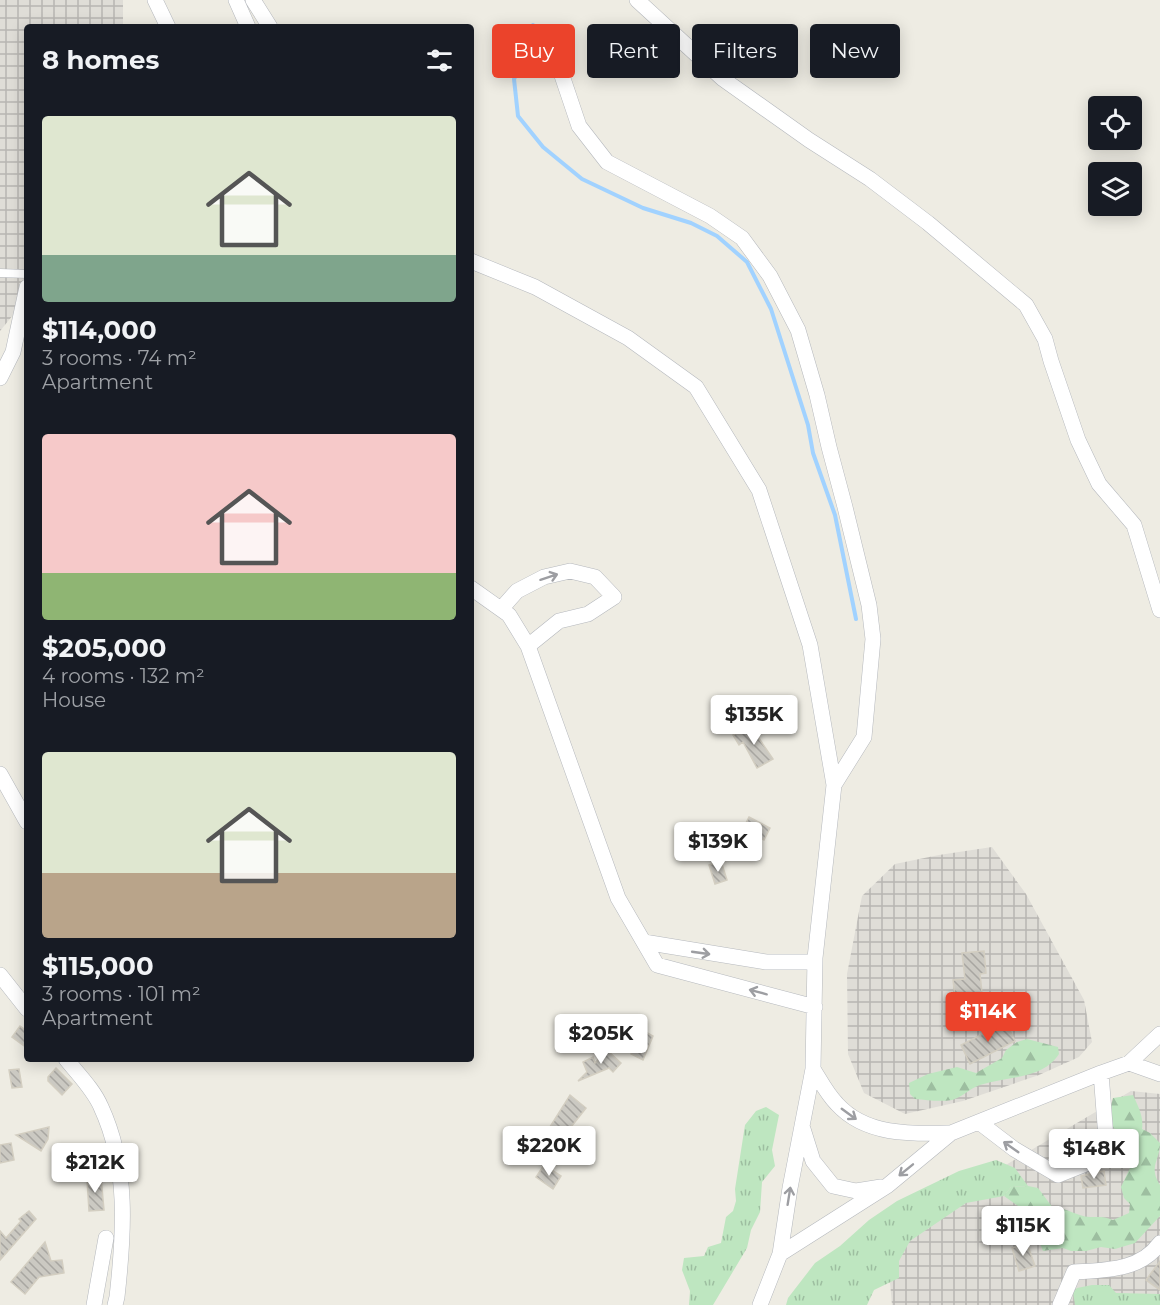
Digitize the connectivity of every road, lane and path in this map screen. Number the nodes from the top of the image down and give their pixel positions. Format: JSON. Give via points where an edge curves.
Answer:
{"nodes":[{"id":1,"x":155,"y":0,"type":"edge"},
{"id":2,"x":236,"y":0,"type":"edge"},
{"id":3,"x":253,"y":0,"type":"edge"},
{"id":4,"x":637,"y":0,"type":"edge"},
{"id":5,"x":167,"y":24,"type":"edge"},
{"id":6,"x":247,"y":24,"type":"edge"},
{"id":7,"x":268,"y":24,"type":"edge"},
{"id":8,"x":563,"y":78,"type":"edge"},
{"id":9,"x":474,"y":262,"type":"edge"},
{"id":10,"x":0,"y":273,"type":"edge"},
{"id":11,"x":24,"y":274,"type":"edge"},
{"id":12,"x":24,"y":301,"type":"edge"},
{"id":13,"x":0,"y":378,"type":"edge"},
{"id":14,"x":474,"y":590,"type":"edge"},
{"id":15,"x":501,"y":609,"type":"junction"},
{"id":16,"x":1160,"y":610,"type":"edge"},
{"id":17,"x":528,"y":646,"type":"junction"},
{"id":18,"x":0,"y":774,"type":"edge"},
{"id":19,"x":834,"y":784,"type":"junction"},
{"id":20,"x":24,"y":817,"type":"edge"},
{"id":21,"x":644,"y":942,"type":"junction"},
{"id":22,"x":815,"y":962,"type":"junction"},
{"id":23,"x":0,"y":975,"type":"edge"},
{"id":24,"x":24,"y":1004,"type":"edge"},
{"id":25,"x":815,"y":1007,"type":"junction"},
{"id":26,"x":1160,"y":1034,"type":"edge"},
{"id":27,"x":68,"y":1062,"type":"edge"},
{"id":28,"x":1129,"y":1063,"type":"junction"},
{"id":29,"x":813,"y":1069,"type":"junction"},
{"id":30,"x":1101,"y":1072,"type":"junction"},
{"id":31,"x":1160,"y":1074,"type":"edge"},
{"id":32,"x":980,"y":1123,"type":"junction"},
{"id":33,"x":803,"y":1126,"type":"junction"},
{"id":34,"x":951,"y":1133,"type":"junction"},
{"id":35,"x":887,"y":1186,"type":"junction"},
{"id":36,"x":106,"y":1238,"type":"dead end"},
{"id":37,"x":1160,"y":1243,"type":"edge"},
{"id":38,"x":780,"y":1254,"type":"junction"},
{"id":39,"x":94,"y":1305,"type":"edge"},
{"id":40,"x":115,"y":1305,"type":"edge"},
{"id":41,"x":760,"y":1305,"type":"edge"},
{"id":42,"x":1060,"y":1305,"type":"edge"}],
"edges":[{"from":1,"to":5,"type":"street"},
{"from":2,"to":6,"type":"street"},
{"from":3,"to":7,"type":"street"},
{"from":4,"to":16,"type":"street","via":[[723,79],[903,204],[1026,305],[1045,339],[1078,440],[1099,484],[1134,525]]},
{"from":8,"to":19,"type":"street","via":[[579,126],[607,162],[710,216],[742,238],[770,276],[798,330],[869,605],[873,639],[864,737]]},
{"from":9,"to":19,"type":"street","via":[[535,287],[628,338],[696,387],[759,490],[810,645]]},
{"from":10,"to":11,"type":"lane"},
{"from":12,"to":13,"type":"street","via":[[13,352]]},
{"from":14,"to":15,"type":"street"},
{"from":15,"to":17,"type":"street"},
{"from":15,"to":17,"type":"street","one_way":true,"via":[[517,591],[544,577],[570,571],[595,577],[614,597],[588,614],[560,621]]},
{"from":17,"to":21,"type":"street","via":[[618,898]]},
{"from":18,"to":20,"type":"street"},
{"from":19,"to":22,"type":"street"},
{"from":21,"to":22,"type":"street","one_way":true,"via":[[766,962]]},
{"from":25,"to":21,"type":"street","one_way":true,"via":[[657,964]]},
{"from":22,"to":25,"type":"street"},
{"from":23,"to":24,"type":"street"},
{"from":25,"to":29,"type":"street"},
{"from":26,"to":28,"type":"street"},
{"from":27,"to":40,"type":"street","via":[[101,1106],[115,1148],[122,1188],[123,1243]]},
{"from":28,"to":30,"type":"street"},
{"from":28,"to":31,"type":"street"},
{"from":29,"to":33,"type":"street"},
{"from":29,"to":34,"type":"street","one_way":true,"via":[[836,1104],[855,1119],[906,1134]]},
{"from":30,"to":32,"type":"street"},
{"from":30,"to":32,"type":"street","one_way":true,"via":[[1106,1138],[1093,1161],[1058,1175]]},
{"from":32,"to":34,"type":"street"},
{"from":33,"to":35,"type":"street","via":[[813,1161],[832,1186],[856,1191]]},
{"from":38,"to":33,"type":"street","one_way":true},
{"from":34,"to":35,"type":"street","one_way":true},
{"from":35,"to":38,"type":"street"},
{"from":36,"to":39,"type":"street"},
{"from":37,"to":42,"type":"street","via":[[1155,1251],[1124,1269],[1074,1272]]},
{"from":38,"to":41,"type":"street"}]}
